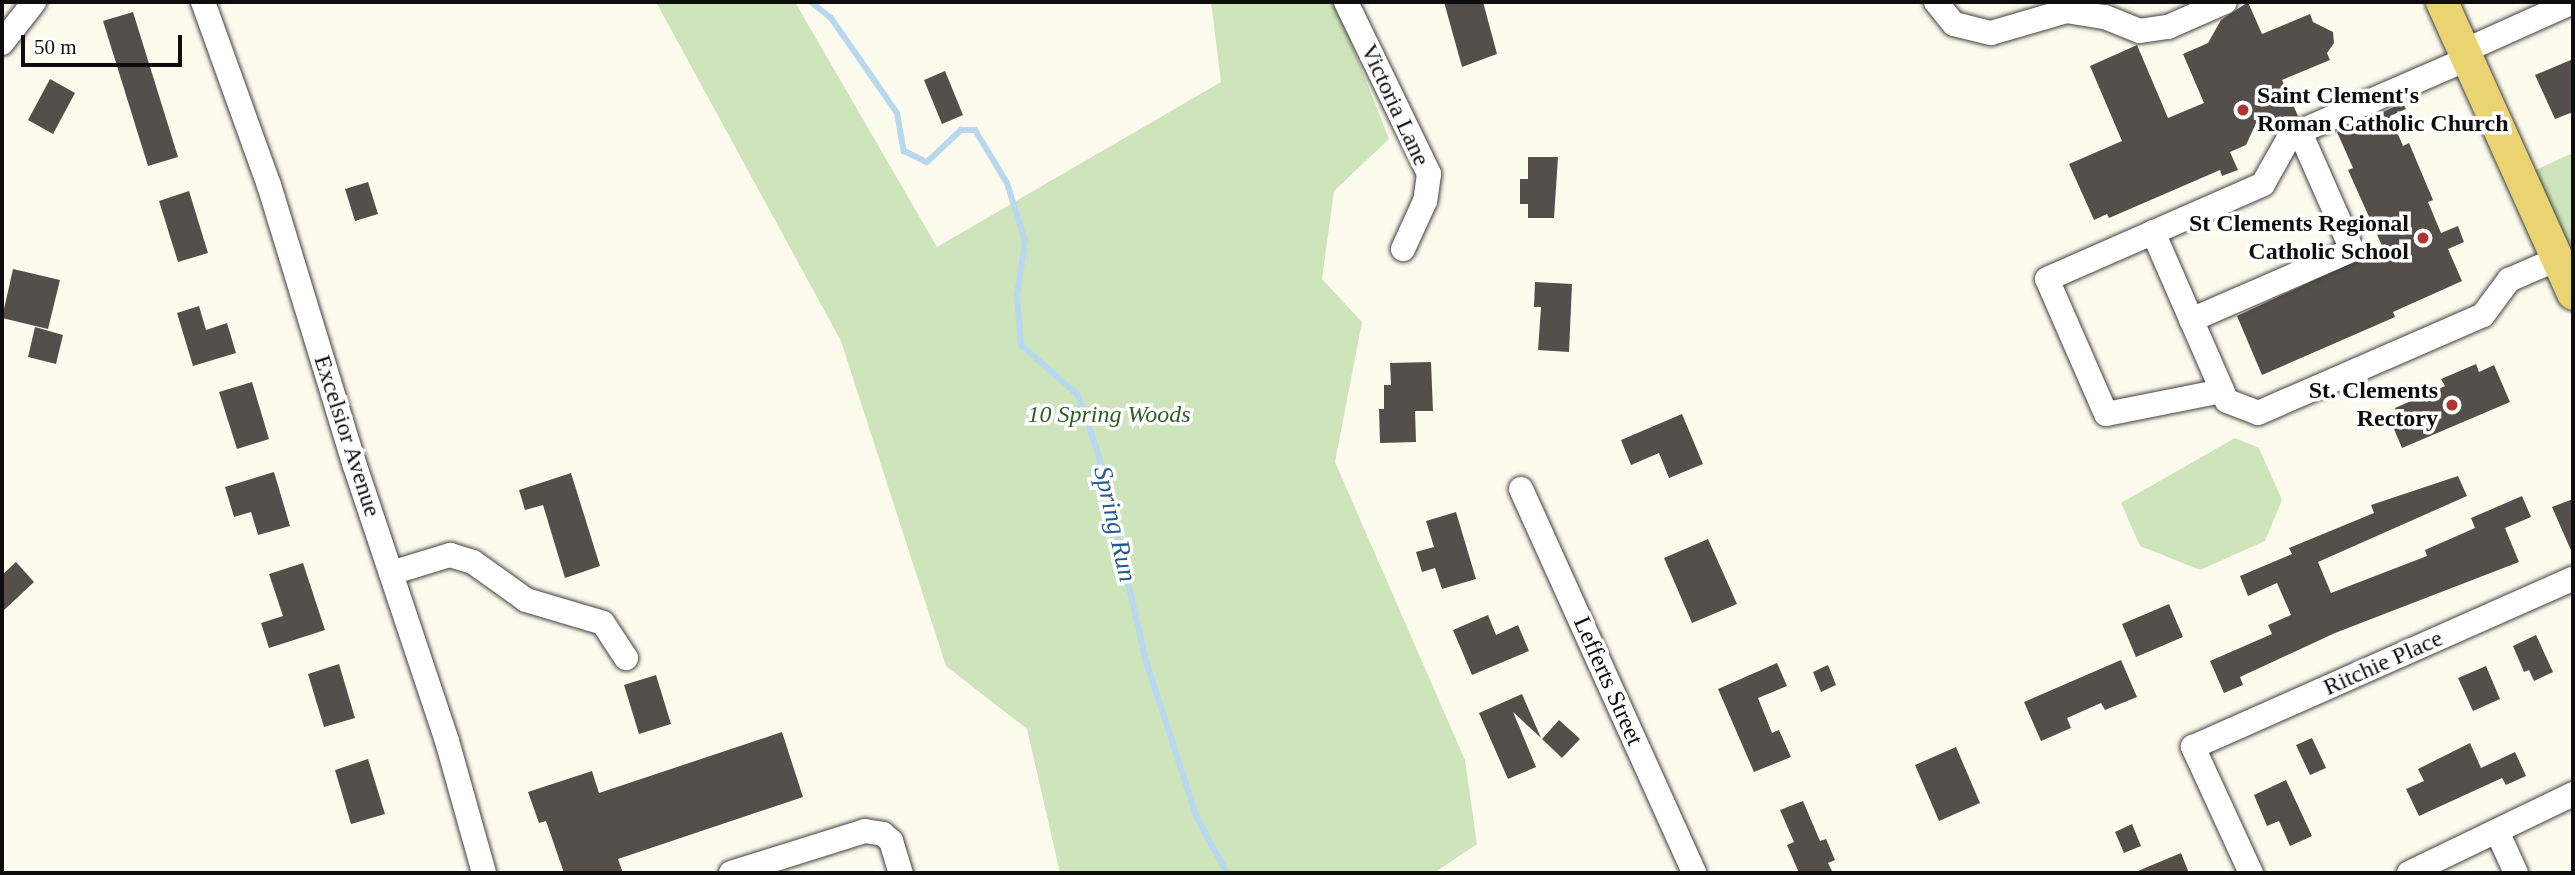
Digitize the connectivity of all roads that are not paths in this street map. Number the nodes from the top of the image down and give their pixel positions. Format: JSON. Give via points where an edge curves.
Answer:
{"nodes":[{"id":1,"x":34,"y":2,"type":"edge"},
{"id":2,"x":203,"y":2,"type":"edge"},
{"id":3,"x":1346,"y":2,"type":"edge"},
{"id":4,"x":1936,"y":2,"type":"edge"},
{"id":5,"x":2225,"y":2,"type":"edge"},
{"id":6,"x":2442,"y":2,"type":"edge"},
{"id":7,"x":2573,"y":2,"type":"edge"},
{"id":8,"x":2,"y":43,"type":"edge"},
{"id":9,"x":2465,"y":55,"type":"junction"},
{"id":10,"x":2300,"y":132,"type":"junction"},
{"id":11,"x":2153,"y":232,"type":"junction"},
{"id":12,"x":1403,"y":249,"type":"dead end"},
{"id":13,"x":2557,"y":259,"type":"junction"},
{"id":14,"x":2573,"y":294,"type":"edge"},
{"id":15,"x":2192,"y":320,"type":"junction"},
{"id":16,"x":2224,"y":396,"type":"junction"},
{"id":17,"x":1521,"y":489,"type":"dead end"},
{"id":18,"x":391,"y":573,"type":"junction"},
{"id":19,"x":2573,"y":579,"type":"edge"},
{"id":20,"x":626,"y":658,"type":"dead end"},
{"id":21,"x":2573,"y":794,"type":"edge"},
{"id":22,"x":2497,"y":831,"type":"junction"},
{"id":23,"x":484,"y":873,"type":"edge"},
{"id":24,"x":731,"y":873,"type":"edge"},
{"id":25,"x":901,"y":873,"type":"edge"},
{"id":26,"x":1695,"y":873,"type":"edge"},
{"id":27,"x":2251,"y":873,"type":"edge"},
{"id":28,"x":2409,"y":873,"type":"edge"},
{"id":29,"x":2516,"y":873,"type":"edge"}],
"edges":[{"from":1,"to":8,"type":"street"},
{"from":2,"to":18,"type":"street","name":"Excelsior Avenue","via":[[269,185]]},
{"from":3,"to":12,"type":"street","name":"Victoria Lane","via":[[1429,174],[1425,201]]},
{"from":4,"to":5,"type":"street","via":[[1954,24],[1991,33],[2066,10],[2105,17],[2138,31],[2168,27]]},
{"from":6,"to":9,"type":"main road"},
{"from":7,"to":9,"type":"street"},
{"from":9,"to":10,"type":"street"},
{"from":9,"to":13,"type":"main road"},
{"from":10,"to":11,"type":"street","via":[[2290,136],[2263,184]]},
{"from":10,"to":15,"type":"street","via":[[2352,250]]},
{"from":11,"to":15,"type":"street"},
{"from":11,"to":16,"type":"street","via":[[2047,279],[2106,414]]},
{"from":13,"to":14,"type":"main road"},
{"from":13,"to":16,"type":"street","via":[[2509,280],[2483,315],[2258,413]]},
{"from":15,"to":16,"type":"street"},
{"from":17,"to":26,"type":"street","name":"Lefferts Street"},
{"from":18,"to":20,"type":"street","via":[[450,555],[473,562],[526,600],[603,622]]},
{"from":18,"to":23,"type":"street","name":"Excelsior Avenue","via":[[447,741]]},
{"from":19,"to":27,"type":"street","name":"Ritchie Place","via":[[2193,747]]},
{"from":21,"to":22,"type":"street"},
{"from":22,"to":28,"type":"street"},
{"from":22,"to":29,"type":"street"},
{"from":24,"to":25,"type":"street","via":[[865,831],[883,834],[891,841]]}]}
